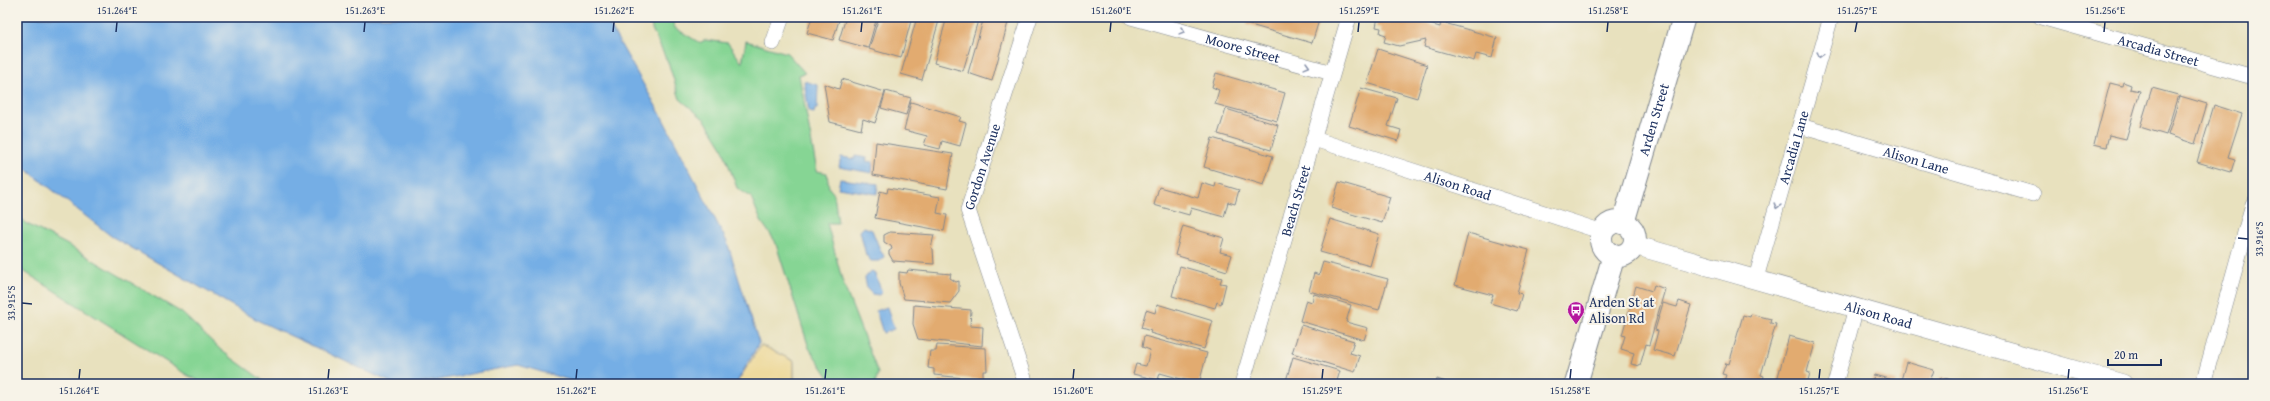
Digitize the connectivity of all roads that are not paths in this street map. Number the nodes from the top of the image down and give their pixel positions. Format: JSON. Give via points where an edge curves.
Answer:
{"nodes":[{"id":1,"x":782,"y":17,"type":"edge"},
{"id":2,"x":1030,"y":17,"type":"edge"},
{"id":3,"x":1131,"y":17,"type":"edge"},
{"id":4,"x":1349,"y":17,"type":"edge"},
{"id":5,"x":1684,"y":17,"type":"edge"},
{"id":6,"x":1831,"y":17,"type":"edge"},
{"id":7,"x":2040,"y":17,"type":"edge"},
{"id":8,"x":773,"y":43,"type":"dead end"},
{"id":9,"x":1332,"y":73,"type":"junction"},
{"id":10,"x":2253,"y":78,"type":"edge"},
{"id":11,"x":1800,"y":126,"type":"junction"},
{"id":12,"x":1314,"y":139,"type":"junction"},
{"id":13,"x":2033,"y":194,"type":"dead end"},
{"id":14,"x":2253,"y":204,"type":"edge"},
{"id":15,"x":1623,"y":223,"type":"junction"},
{"id":16,"x":1603,"y":232,"type":"junction"},
{"id":17,"x":1634,"y":245,"type":"junction"},
{"id":18,"x":1614,"y":255,"type":"junction"},
{"id":19,"x":1756,"y":278,"type":"junction"},
{"id":20,"x":1856,"y":308,"type":"junction"},
{"id":21,"x":1026,"y":384,"type":"edge"},
{"id":22,"x":1242,"y":384,"type":"edge"},
{"id":23,"x":1576,"y":384,"type":"edge"},
{"id":24,"x":1835,"y":384,"type":"edge"},
{"id":25,"x":2123,"y":384,"type":"edge"},
{"id":26,"x":2203,"y":384,"type":"edge"}],
"edges":[{"from":1,"to":8,"type":"street"},
{"from":2,"to":21,"type":"street","name":"Gordon Avenue","via":[[968,210]]},
{"from":3,"to":9,"type":"street","name":"Moore Street","one_way":true},
{"from":4,"to":9,"type":"street","name":"Beach Street"},
{"from":5,"to":15,"type":"main road","name":"Arden Street"},
{"from":6,"to":11,"type":"street","name":"Arcadia Lane","one_way":true},
{"from":7,"to":10,"type":"street","name":"Arcadia Street"},
{"from":9,"to":12,"type":"street","name":"Beach Street"},
{"from":11,"to":13,"type":"street","name":"Alison Lane"},
{"from":11,"to":19,"type":"street","name":"Arcadia Lane","one_way":true},
{"from":12,"to":16,"type":"street","name":"Alison Road"},
{"from":12,"to":22,"type":"street","name":"Beach Street"},
{"from":14,"to":26,"type":"street"},
{"from":15,"to":16,"type":"main road","via":[[1609,225]]},
{"from":15,"to":17,"type":"main road","via":[[1633,232]]},
{"from":16,"to":18,"type":"main road","via":[[1602,244],[1608,253]]},
{"from":17,"to":18,"type":"main road","via":[[1628,252]]},
{"from":17,"to":19,"type":"street","name":"Alison Road"},
{"from":18,"to":23,"type":"main road"},
{"from":19,"to":20,"type":"street","name":"Alison Road"},
{"from":20,"to":24,"type":"street"},
{"from":20,"to":25,"type":"street","name":"Alison Road"}]}
